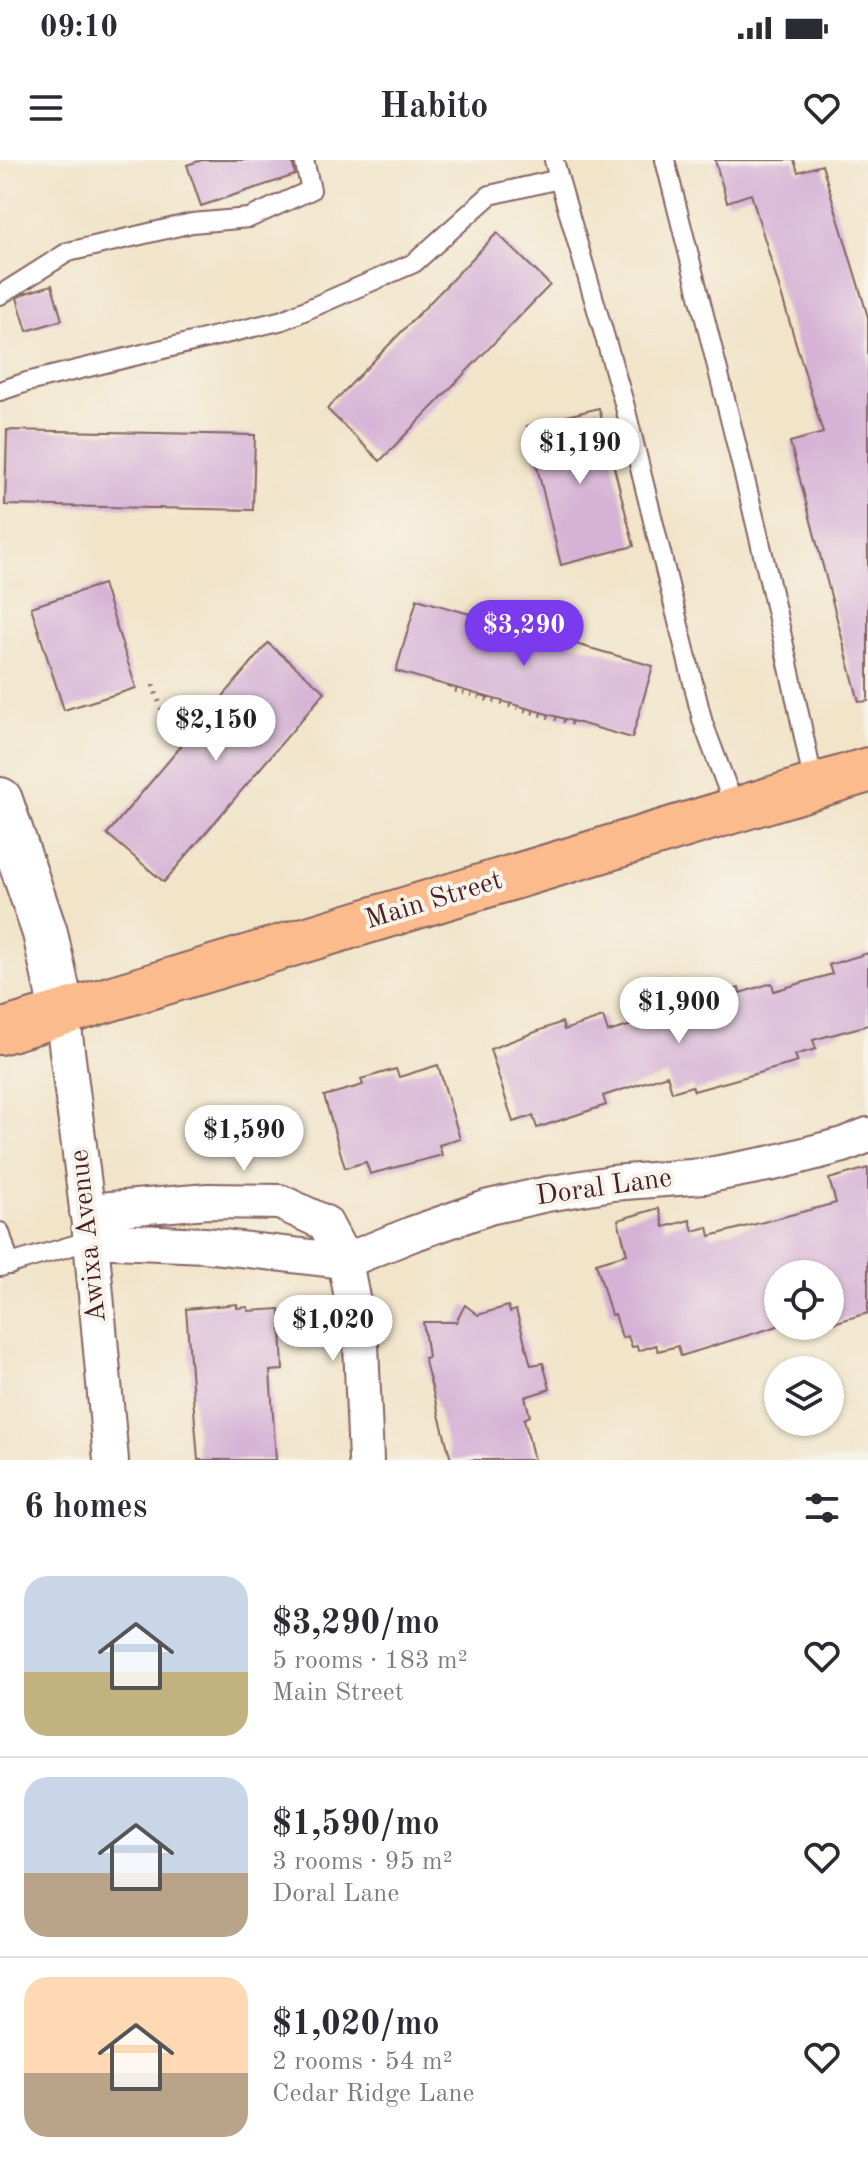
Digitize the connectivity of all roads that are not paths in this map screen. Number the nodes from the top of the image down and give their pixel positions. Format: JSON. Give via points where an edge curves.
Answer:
{"nodes":[{"id":1,"x":304,"y":160,"type":"edge"},
{"id":2,"x":554,"y":160,"type":"edge"},
{"id":3,"x":665,"y":160,"type":"edge"},
{"id":4,"x":559,"y":179,"type":"junction"},
{"id":5,"x":0,"y":295,"type":"edge"},
{"id":6,"x":0,"y":391,"type":"edge"},
{"id":7,"x":868,"y":770,"type":"edge"},
{"id":8,"x":814,"y":786,"type":"junction"},
{"id":9,"x":0,"y":800,"type":"edge"},
{"id":10,"x":736,"y":811,"type":"junction"},
{"id":11,"x":62,"y":1012,"type":"junction"},
{"id":12,"x":0,"y":1032,"type":"edge"},
{"id":13,"x":868,"y":1135,"type":"edge"},
{"id":14,"x":89,"y":1226,"type":"junction"},
{"id":15,"x":0,"y":1232,"type":"edge"},
{"id":16,"x":345,"y":1261,"type":"junction"},
{"id":17,"x":5,"y":1266,"type":"edge"},
{"id":18,"x":111,"y":1460,"type":"edge"},
{"id":19,"x":366,"y":1460,"type":"edge"}],
"edges":[{"from":1,"to":5,"type":"lane","via":[[311,190],[249,218],[192,223],[68,252]]},
{"from":2,"to":4,"type":"lane"},
{"from":3,"to":8,"type":"lane","via":[[741,457]]},
{"from":4,"to":6,"type":"lane","via":[[490,195],[414,263],[283,320]]},
{"from":4,"to":10,"type":"lane","via":[[624,403],[703,723]]},
{"from":7,"to":8,"type":"main road","name":"Main Street"},
{"from":8,"to":10,"type":"main road","name":"Main Street"},
{"from":9,"to":11,"type":"street","via":[[45,933]]},
{"from":10,"to":11,"type":"main road","name":"Main Street"},
{"from":11,"to":12,"type":"main road","name":"Main Street"},
{"from":11,"to":14,"type":"street","name":"Awixa Avenue"},
{"from":13,"to":16,"type":"street","name":"Doral Lane","via":[[773,1163],[704,1176],[612,1183],[489,1207]]},
{"from":14,"to":16,"type":"street","name":"Doral Lane"},
{"from":14,"to":16,"type":"street","via":[[208,1201],[280,1202],[325,1223]]},
{"from":14,"to":17,"type":"lane"},
{"from":14,"to":18,"type":"street","name":"Awixa Avenue"},
{"from":15,"to":17,"type":"lane"},
{"from":16,"to":19,"type":"street","via":[[361,1345]]}]}
